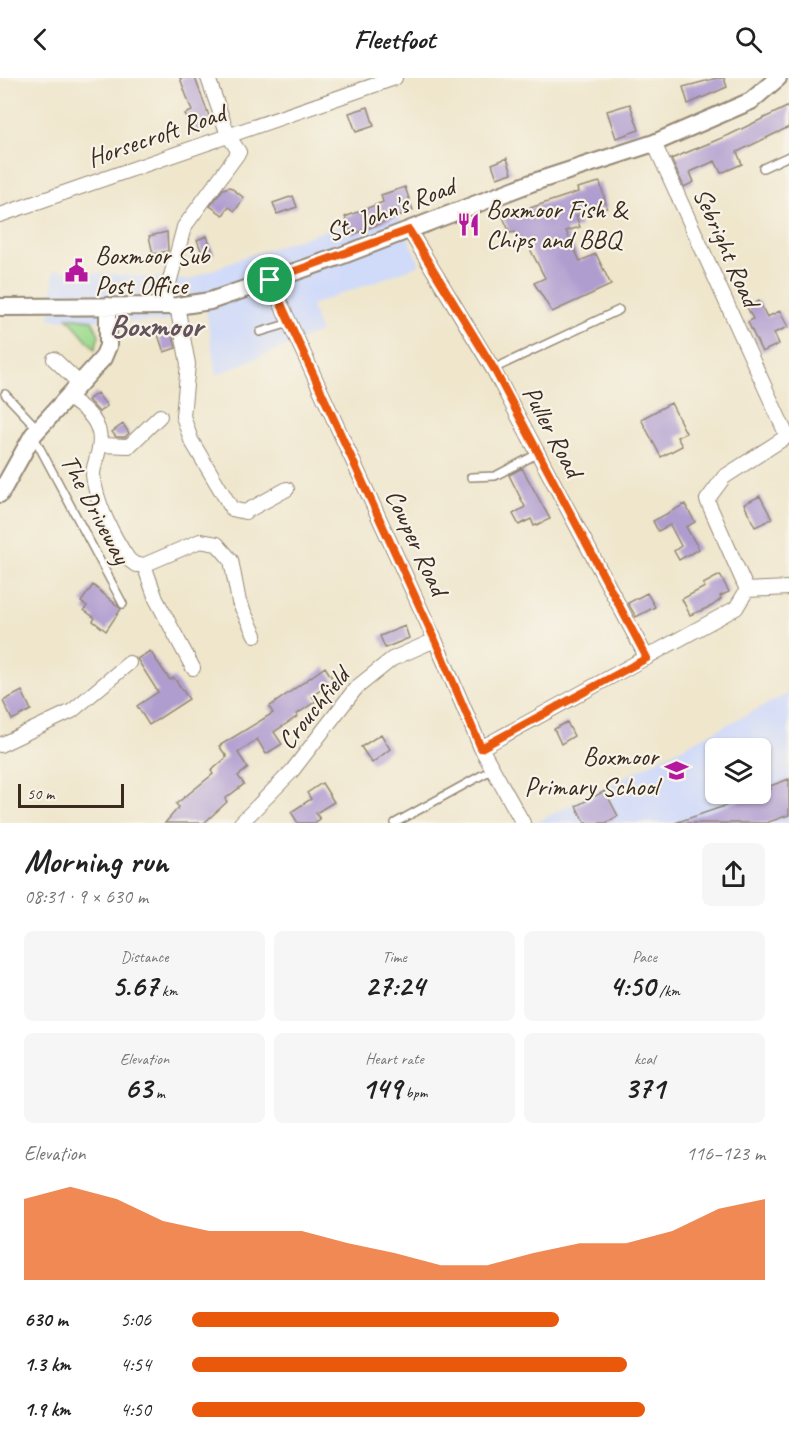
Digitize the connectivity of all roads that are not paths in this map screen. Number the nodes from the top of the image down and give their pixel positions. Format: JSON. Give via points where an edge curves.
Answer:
{"nodes":[{"id":1,"x":208,"y":78,"type":"edge"},
{"id":2,"x":395,"y":78,"type":"edge"},
{"id":3,"x":778,"y":78,"type":"edge"},
{"id":4,"x":228,"y":135,"type":"junction"},
{"id":5,"x":654,"y":143,"type":"junction"},
{"id":6,"x":789,"y":156,"type":"edge"},
{"id":7,"x":764,"y":168,"type":"dead end"},
{"id":8,"x":0,"y":215,"type":"edge"},
{"id":9,"x":409,"y":230,"type":"junction"},
{"id":10,"x":270,"y":280,"type":"junction"},
{"id":11,"x":108,"y":306,"type":"junction"},
{"id":12,"x":170,"y":306,"type":"junction"},
{"id":13,"x":0,"y":307,"type":"edge"},
{"id":14,"x":619,"y":310,"type":"dead end"},
{"id":15,"x":290,"y":323,"type":"junction"},
{"id":16,"x":260,"y":332,"type":"dead end"},
{"id":17,"x":54,"y":359,"type":"dead end"},
{"id":18,"x":494,"y":369,"type":"junction"},
{"id":19,"x":80,"y":384,"type":"junction"},
{"id":20,"x":5,"y":394,"type":"dead end"},
{"id":21,"x":68,"y":398,"type":"junction"},
{"id":22,"x":160,"y":416,"type":"dead end"},
{"id":23,"x":35,"y":432,"type":"junction"},
{"id":24,"x":788,"y":435,"type":"edge"},
{"id":25,"x":100,"y":445,"type":"junction"},
{"id":26,"x":537,"y":454,"type":"junction"},
{"id":27,"x":471,"y":477,"type":"dead end"},
{"id":28,"x":287,"y":489,"type":"dead end"},
{"id":29,"x":0,"y":495,"type":"edge"},
{"id":30,"x":144,"y":565,"type":"junction"},
{"id":31,"x":789,"y":588,"type":"edge"},
{"id":32,"x":747,"y":590,"type":"junction"},
{"id":33,"x":123,"y":604,"type":"dead end"},
{"id":34,"x":255,"y":635,"type":"dead end"},
{"id":35,"x":435,"y":640,"type":"junction"},
{"id":36,"x":647,"y":658,"type":"junction"},
{"id":37,"x":129,"y":663,"type":"dead end"},
{"id":38,"x":194,"y":668,"type":"dead end"},
{"id":39,"x":0,"y":745,"type":"edge"},
{"id":40,"x":481,"y":748,"type":"junction"},
{"id":41,"x":493,"y":769,"type":"junction"},
{"id":42,"x":241,"y":823,"type":"edge"},
{"id":43,"x":395,"y":823,"type":"edge"},
{"id":44,"x":523,"y":823,"type":"edge"}],
"edges":[{"from":1,"to":4,"type":"street"},
{"from":2,"to":4,"type":"street","name":"Horsecroft Road"},
{"from":3,"to":5,"type":"street","name":"St. John's Road","via":[[751,101]]},
{"from":4,"to":8,"type":"street","name":"Horsecroft Road"},
{"from":4,"to":12,"type":"street","via":[[239,152],[184,227]]},
{"from":5,"to":9,"type":"street","name":"St. John's Road","via":[[531,183]]},
{"from":5,"to":24,"type":"street","name":"Sebright Road"},
{"from":6,"to":7,"type":"lane"},
{"from":9,"to":10,"type":"street","name":"St. John's Road"},
{"from":9,"to":18,"type":"street","name":"Puller Road"},
{"from":10,"to":12,"type":"street","name":"St. John's Road","via":[[210,301]]},
{"from":10,"to":15,"type":"street","name":"Cowper Road"},
{"from":11,"to":12,"type":"street","name":"St. John's Road"},
{"from":11,"to":13,"type":"street","name":"St. John's Road"},
{"from":11,"to":19,"type":"street","via":[[108,346],[103,358]]},
{"from":12,"to":28,"type":"street","via":[[188,364],[183,416],[191,440],[232,509],[245,512]]},
{"from":14,"to":18,"type":"lane"},
{"from":15,"to":16,"type":"lane"},
{"from":15,"to":35,"type":"street","name":"Cowper Road"},
{"from":17,"to":19,"type":"street"},
{"from":18,"to":26,"type":"street","name":"Puller Road"},
{"from":19,"to":21,"type":"street"},
{"from":20,"to":23,"type":"lane","name":"The Driveway"},
{"from":21,"to":23,"type":"street"},
{"from":21,"to":25,"type":"street","via":[[86,408],[99,427]]},
{"from":22,"to":25,"type":"street","via":[[129,446]]},
{"from":23,"to":29,"type":"street"},
{"from":23,"to":33,"type":"lane","name":"The Driveway"},
{"from":24,"to":32,"type":"street","via":[[724,477],[707,500]]},
{"from":25,"to":30,"type":"street","via":[[93,473],[99,499],[129,560]]},
{"from":26,"to":27,"type":"lane","via":[[495,476]]},
{"from":26,"to":36,"type":"street","name":"Puller Road"},
{"from":30,"to":34,"type":"street","via":[[200,541],[217,544],[231,560],[238,602]]},
{"from":30,"to":38,"type":"street","via":[[156,598]]},
{"from":31,"to":32,"type":"street"},
{"from":32,"to":36,"type":"street","via":[[736,609]]},
{"from":35,"to":40,"type":"street","name":"Cowper Road"},
{"from":35,"to":42,"type":"street","name":"Crouchfield","via":[[392,659],[356,688],[292,771]]},
{"from":36,"to":40,"type":"street"},
{"from":37,"to":39,"type":"street","via":[[72,711]]},
{"from":40,"to":41,"type":"street","name":"Cowper Road"},
{"from":41,"to":43,"type":"lane"},
{"from":41,"to":44,"type":"street","name":"Cowper Road"}]}
